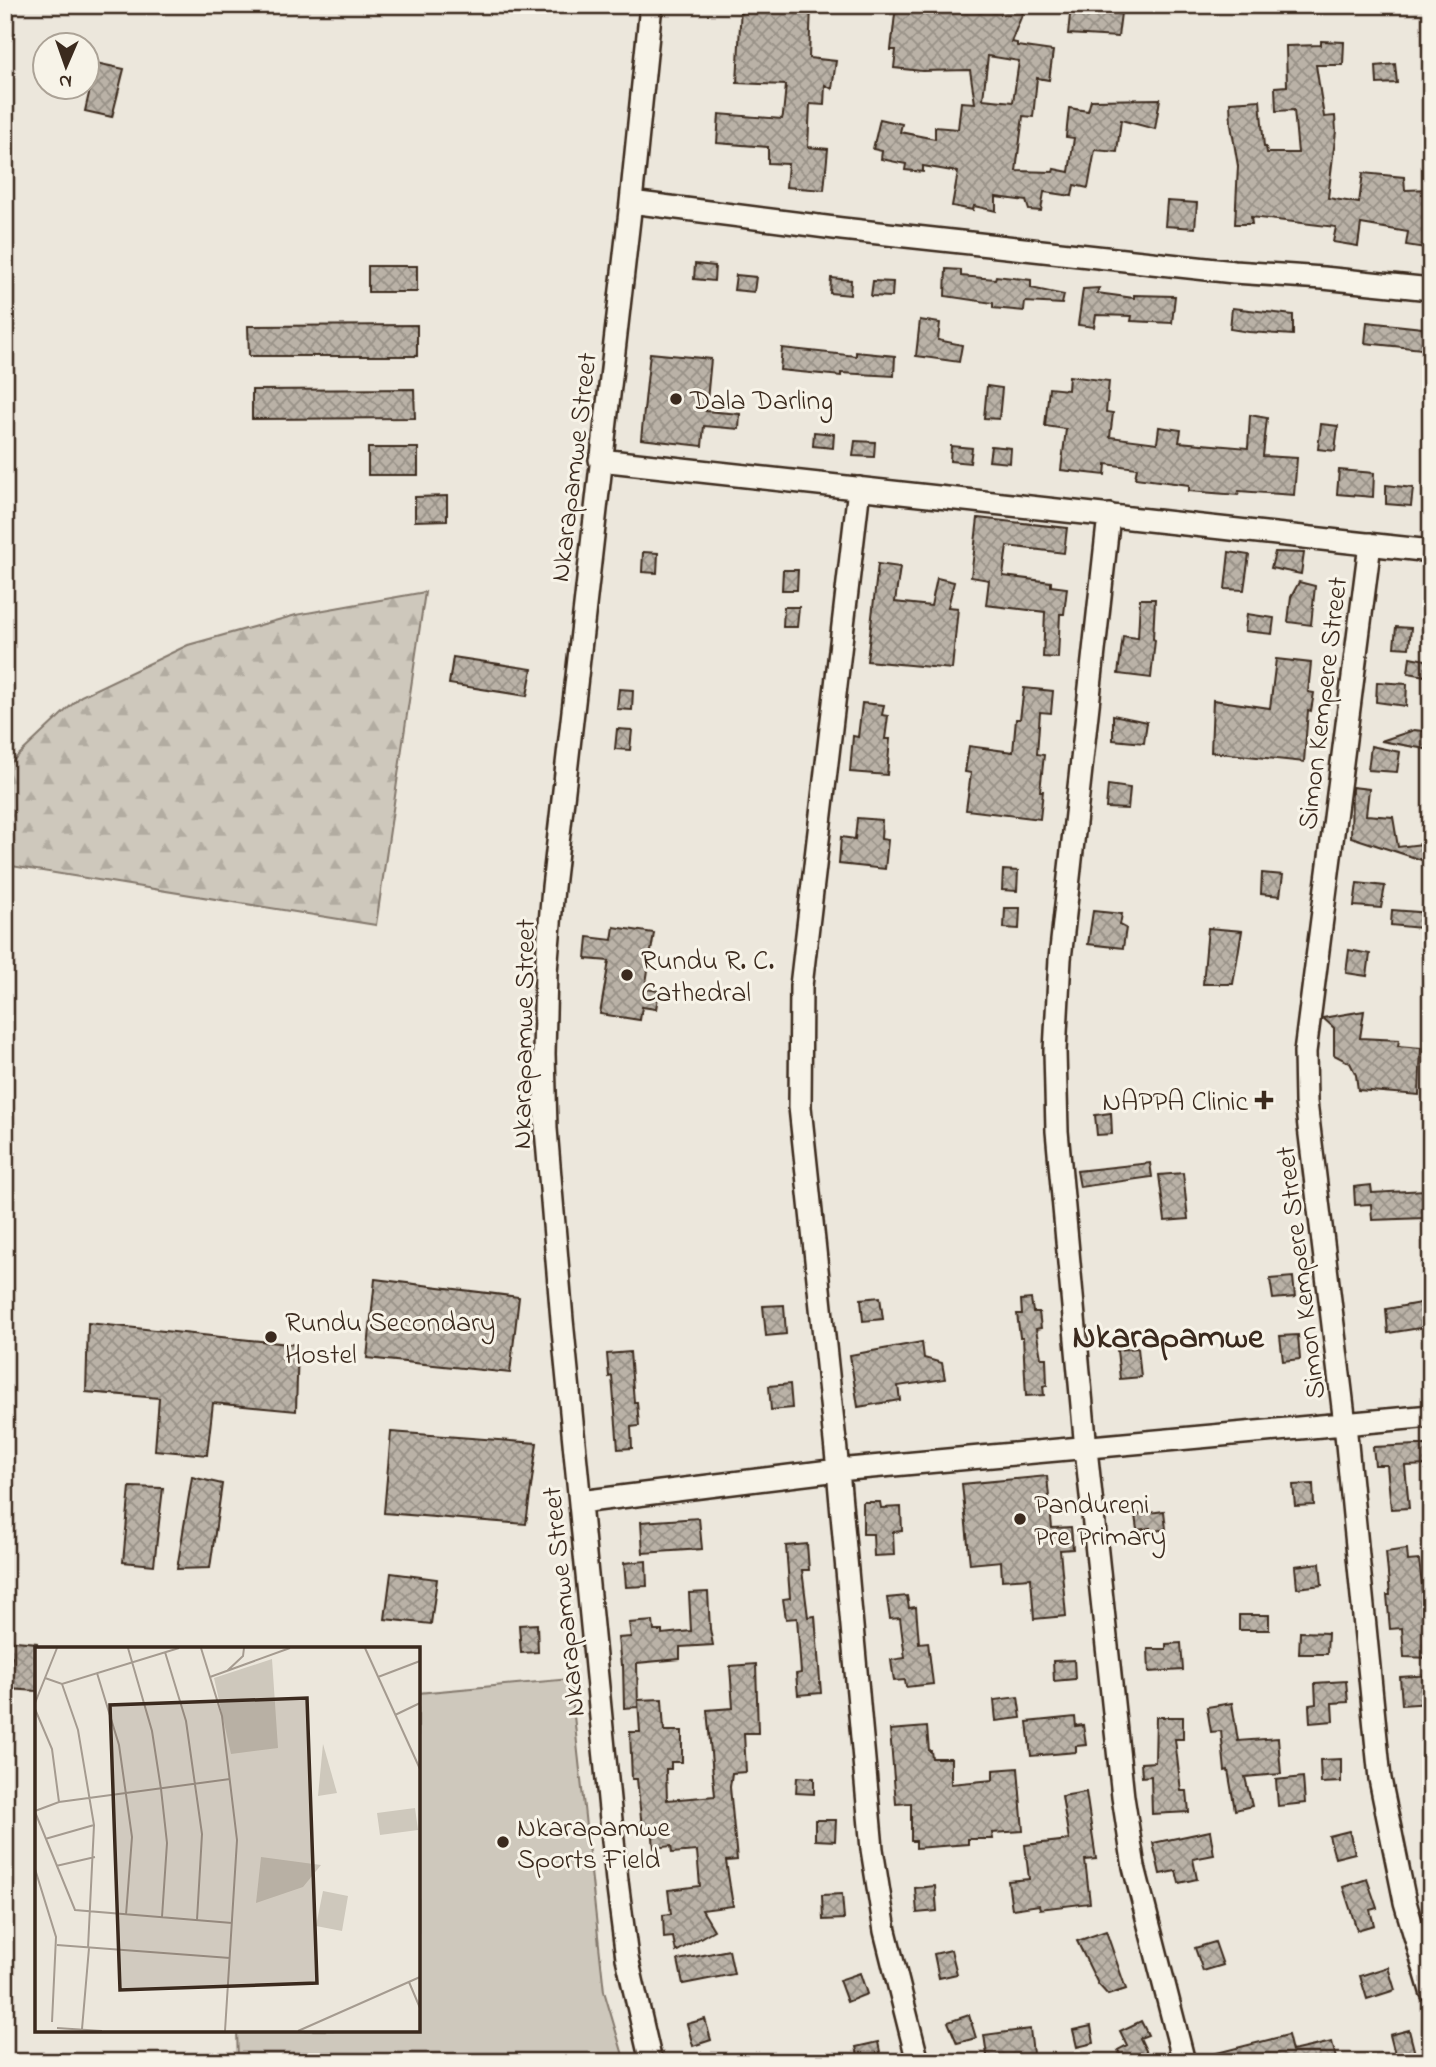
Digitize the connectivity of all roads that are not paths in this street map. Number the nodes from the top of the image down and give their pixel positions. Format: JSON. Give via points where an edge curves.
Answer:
{"nodes":[{"id":1,"x":651,"y":5,"type":"edge"},
{"id":2,"x":631,"y":202,"type":"junction"},
{"id":3,"x":1431,"y":289,"type":"edge"},
{"id":4,"x":600,"y":460,"type":"junction"},
{"id":5,"x":859,"y":488,"type":"junction"},
{"id":6,"x":1109,"y":516,"type":"junction"},
{"id":7,"x":1370,"y":544,"type":"junction"},
{"id":8,"x":1431,"y":551,"type":"edge"},
{"id":9,"x":1431,"y":1416,"type":"edge"},
{"id":10,"x":1345,"y":1424,"type":"junction"},
{"id":11,"x":1086,"y":1449,"type":"junction"},
{"id":12,"x":838,"y":1470,"type":"junction"},
{"id":13,"x":580,"y":1502,"type":"junction"},
{"id":14,"x":1431,"y":1991,"type":"edge"},
{"id":15,"x":652,"y":2062,"type":"edge"},
{"id":16,"x":918,"y":2062,"type":"edge"},
{"id":17,"x":1184,"y":2062,"type":"edge"}],
"edges":[{"from":1,"to":2,"type":"street","name":"Nkarapamwe Street"},
{"from":2,"to":3,"type":"street","via":[[1234,272]]},
{"from":2,"to":4,"type":"street","name":"Nkarapamwe Street"},
{"from":4,"to":5,"type":"street"},
{"from":4,"to":13,"type":"street","name":"Nkarapamwe Street","via":[[545,999],[546,1129]]},
{"from":5,"to":6,"type":"street"},
{"from":5,"to":12,"type":"street","via":[[800,997],[800,1107]]},
{"from":6,"to":7,"type":"street"},
{"from":6,"to":11,"type":"street","via":[[1060,958],[1055,1051],[1057,1131]]},
{"from":7,"to":8,"type":"street"},
{"from":7,"to":10,"type":"street","name":"Simon Kempere Street","via":[[1305,1052],[1309,1126]]},
{"from":9,"to":10,"type":"street"},
{"from":10,"to":11,"type":"street"},
{"from":10,"to":14,"type":"street","name":"Simon Kempere Street","via":[[1380,1779],[1405,1902]]},
{"from":11,"to":12,"type":"street"},
{"from":11,"to":17,"type":"street","via":[[1134,1867]]},
{"from":12,"to":13,"type":"street"},
{"from":12,"to":16,"type":"street","via":[[872,1849],[885,1931]]},
{"from":13,"to":15,"type":"street","name":"Nkarapamwe Street","via":[[627,1958]]}]}
